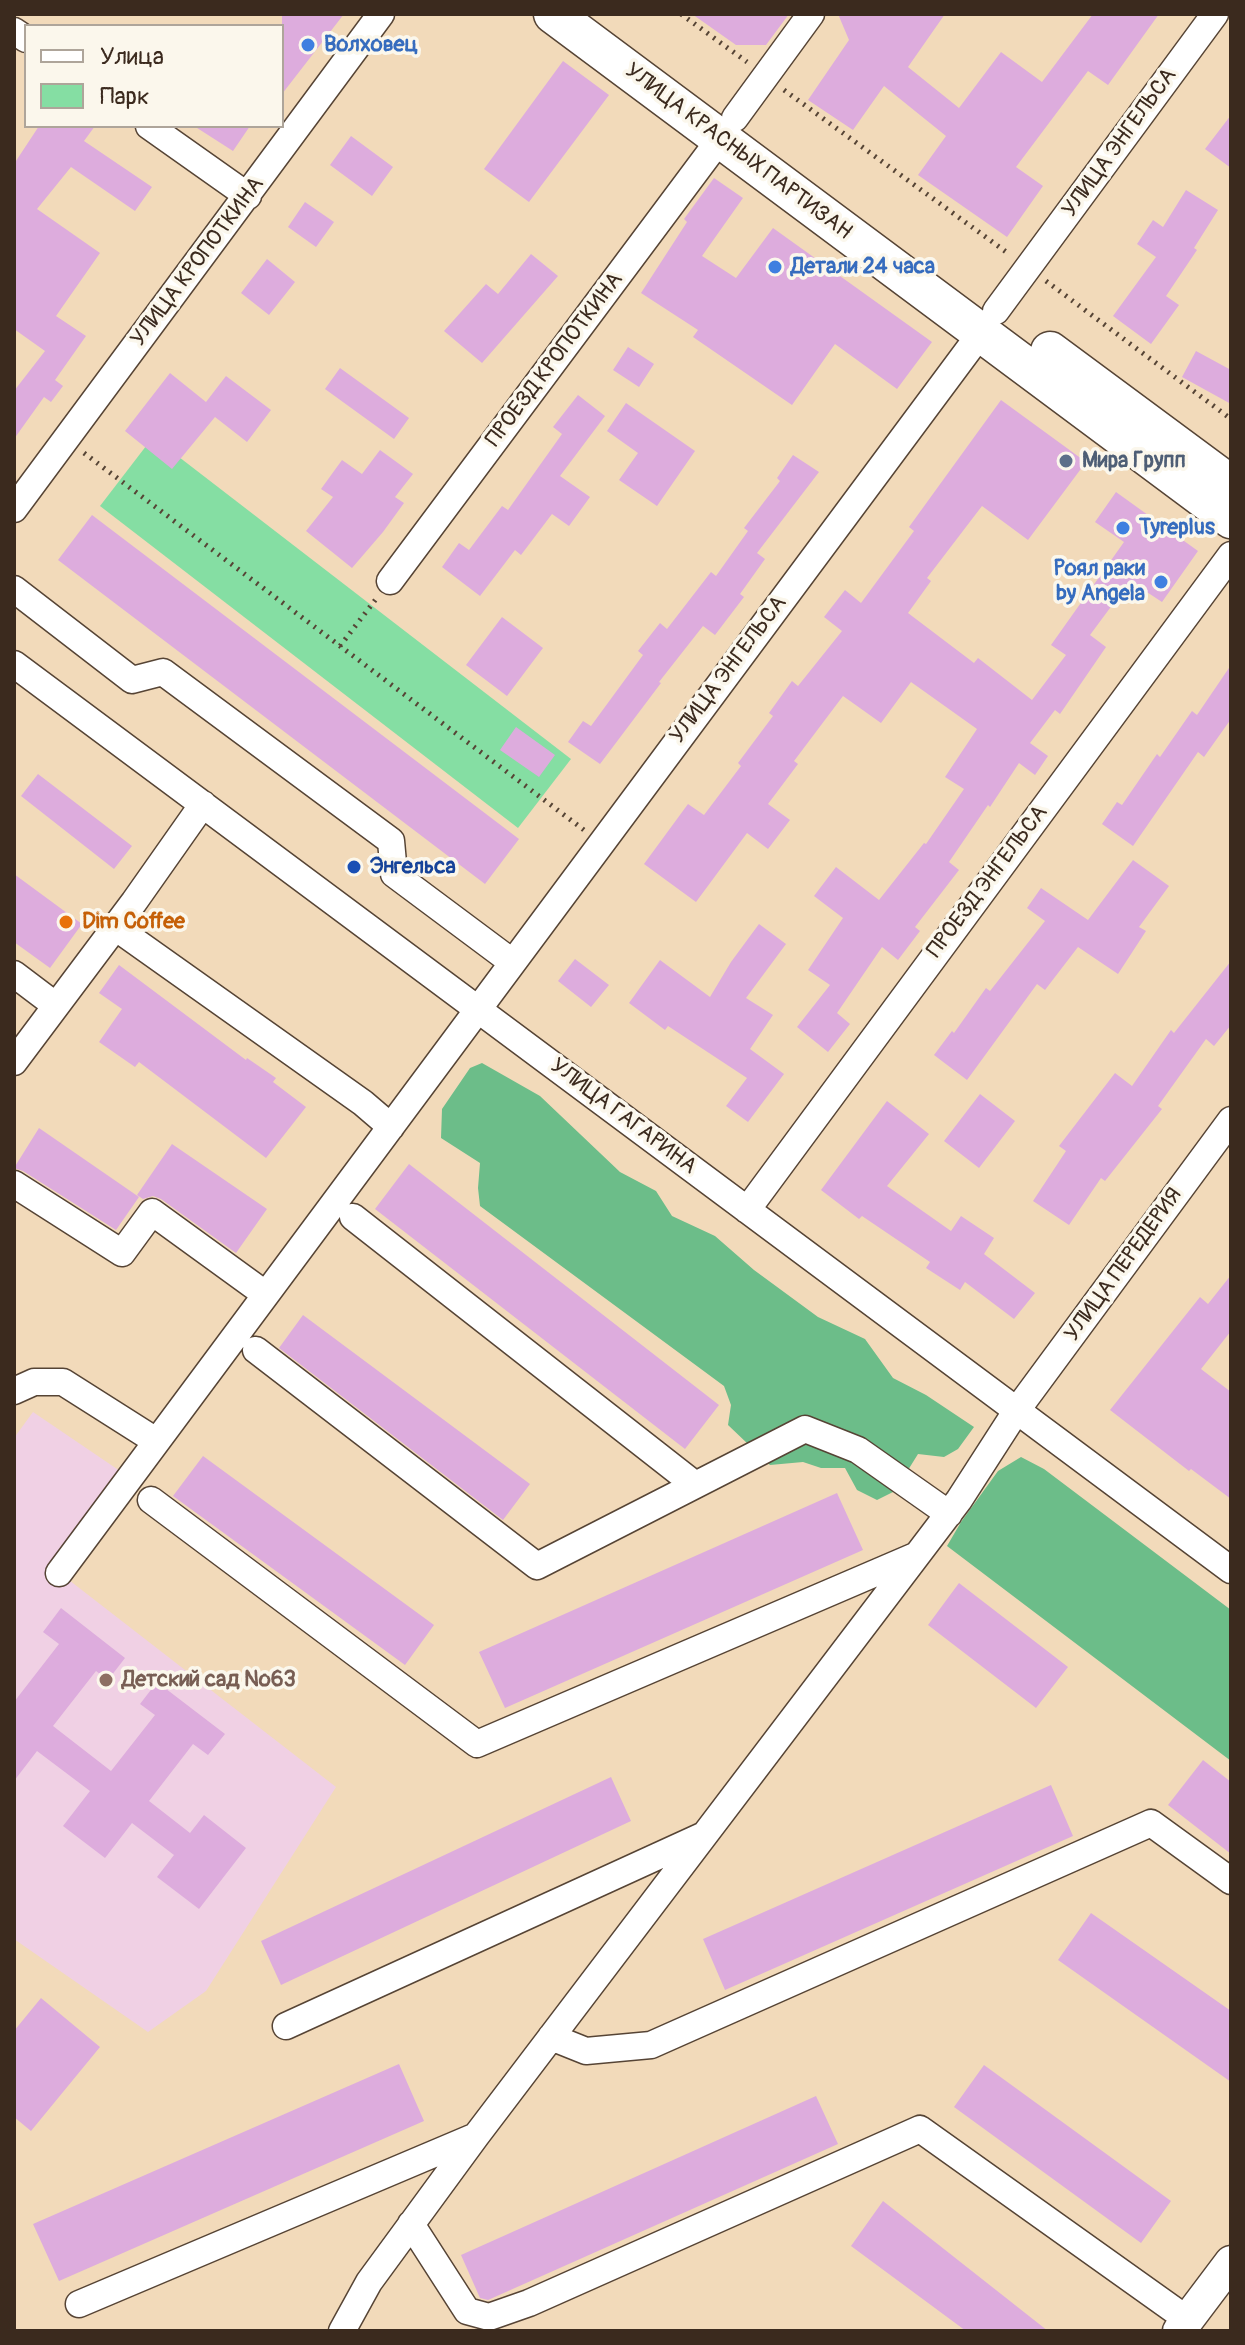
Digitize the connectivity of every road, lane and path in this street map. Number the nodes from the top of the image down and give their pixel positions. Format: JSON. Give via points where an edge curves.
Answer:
{"nodes":[{"id":1,"x":381,"y":14,"type":"edge"},
{"id":2,"x":553,"y":14,"type":"edge"},
{"id":3,"x":595,"y":14,"type":"edge"},
{"id":4,"x":681,"y":14,"type":"edge"},
{"id":5,"x":811,"y":14,"type":"edge"},
{"id":6,"x":1215,"y":14,"type":"edge"},
{"id":7,"x":765,"y":75,"type":"junction"},
{"id":8,"x":152,"y":128,"type":"edge"},
{"id":9,"x":728,"y":128,"type":"junction"},
{"id":10,"x":248,"y":196,"type":"junction"},
{"id":11,"x":1029,"y":268,"type":"junction"},
{"id":12,"x":989,"y":322,"type":"junction"},
{"id":13,"x":1231,"y":419,"type":"edge"},
{"id":14,"x":66,"y":439,"type":"junction"},
{"id":15,"x":1231,"y":485,"type":"edge"},
{"id":16,"x":14,"y":509,"type":"edge"},
{"id":17,"x":1231,"y":519,"type":"edge"},
{"id":18,"x":1231,"y":555,"type":"edge"},
{"id":19,"x":390,"y":581,"type":"joint"},
{"id":20,"x":14,"y":589,"type":"edge"},
{"id":21,"x":340,"y":646,"type":"junction"},
{"id":22,"x":14,"y":664,"type":"edge"},
{"id":23,"x":203,"y":804,"type":"junction"},
{"id":24,"x":600,"y":843,"type":"junction"},
{"id":25,"x":115,"y":927,"type":"junction"},
{"id":26,"x":512,"y":962,"type":"junction"},
{"id":27,"x":14,"y":974,"type":"edge"},
{"id":28,"x":55,"y":1005,"type":"junction"},
{"id":29,"x":477,"y":1008,"type":"junction"},
{"id":30,"x":14,"y":1062,"type":"edge"},
{"id":31,"x":1231,"y":1120,"type":"edge"},
{"id":32,"x":391,"y":1127,"type":"junction"},
{"id":33,"x":14,"y":1184,"type":"edge"},
{"id":34,"x":747,"y":1210,"type":"junction"},
{"id":35,"x":353,"y":1217,"type":"dead end"},
{"id":36,"x":265,"y":1294,"type":"junction"},
{"id":37,"x":256,"y":1350,"type":"dead end"},
{"id":38,"x":14,"y":1391,"type":"edge"},
{"id":39,"x":1017,"y":1410,"type":"junction"},
{"id":40,"x":156,"y":1441,"type":"junction"},
{"id":41,"x":694,"y":1484,"type":"junction"},
{"id":42,"x":151,"y":1500,"type":"dead end"},
{"id":43,"x":949,"y":1514,"type":"junction"},
{"id":44,"x":917,"y":1555,"type":"junction"},
{"id":45,"x":1231,"y":1570,"type":"edge"},
{"id":46,"x":59,"y":1573,"type":"dead end"},
{"id":47,"x":705,"y":1835,"type":"junction"},
{"id":48,"x":1231,"y":1881,"type":"edge"},
{"id":49,"x":286,"y":2026,"type":"dead end"},
{"id":50,"x":551,"y":2037,"type":"junction"},
{"id":51,"x":476,"y":2136,"type":"junction"},
{"id":52,"x":411,"y":2224,"type":"junction"},
{"id":53,"x":1231,"y":2262,"type":"edge"},
{"id":54,"x":79,"y":2304,"type":"dead end"},
{"id":55,"x":1184,"y":2325,"type":"edge"},
{"id":56,"x":342,"y":2331,"type":"edge"}],
"edges":[{"from":1,"to":10,"type":"street","name":"УЛИЦА КРОПОТКИНА"},
{"from":2,"to":9,"type":"highway","name":"УЛИЦА КРАСНЫХ ПАРТИЗАН"},
{"from":3,"to":9,"type":"highway","name":"УЛИЦА КРАСНЫХ ПАРТИЗАН"},
{"from":4,"to":7,"type":"path"},
{"from":5,"to":7,"type":"street","name":"ПРОЕЗД КРОПОТКИНА"},
{"from":6,"to":11,"type":"street","name":"УЛИЦА ЭНГЕЛЬСА"},
{"from":7,"to":9,"type":"street","name":"ПРОЕЗД КРОПОТКИНА"},
{"from":7,"to":11,"type":"path"},
{"from":8,"to":10,"type":"street"},
{"from":9,"to":12,"type":"highway","name":"УЛИЦА КРАСНЫХ ПАРТИЗАН"},
{"from":9,"to":19,"type":"street","name":"ПРОЕЗД КРОПОТКИНА"},
{"from":10,"to":14,"type":"street","name":"УЛИЦА КРОПОТКИНА"},
{"from":11,"to":12,"type":"street","name":"УЛИЦА ЭНГЕЛЬСА"},
{"from":11,"to":13,"type":"path"},
{"from":12,"to":15,"type":"highway","name":"УЛИЦА КРАСНЫХ ПАРТИЗАН"},
{"from":12,"to":17,"type":"highway","name":"УЛИЦА КРАСНЫХ ПАРТИЗАН"},
{"from":12,"to":24,"type":"street","name":"УЛИЦА ЭНГЕЛЬСА"},
{"from":14,"to":16,"type":"street","name":"УЛИЦА КРОПОТКИНА"},
{"from":14,"to":21,"type":"path"},
{"from":18,"to":34,"type":"street","name":"ПРОЕЗД ЭНГЕЛЬСА"},
{"from":19,"to":21,"type":"path"},
{"from":20,"to":26,"type":"street","via":[[132,680],[163,672],[391,841],[394,874]]},
{"from":21,"to":24,"type":"path"},
{"from":22,"to":23,"type":"street","name":"УЛИЦА ГАГАРИНА"},
{"from":23,"to":25,"type":"street"},
{"from":23,"to":29,"type":"street","name":"УЛИЦА ГАГАРИНА"},
{"from":24,"to":26,"type":"street","name":"УЛИЦА ЭНГЕЛЬСА"},
{"from":25,"to":28,"type":"street"},
{"from":25,"to":32,"type":"street"},
{"from":26,"to":29,"type":"street","name":"УЛИЦА ЭНГЕЛЬСА"},
{"from":27,"to":28,"type":"street"},
{"from":28,"to":30,"type":"street"},
{"from":29,"to":32,"type":"street","name":"УЛИЦА ЭНГЕЛЬСА"},
{"from":29,"to":34,"type":"street","name":"УЛИЦА ГАГАРИНА"},
{"from":31,"to":39,"type":"street","name":"УЛИЦА ПЕРЕДЕРИЯ"},
{"from":32,"to":36,"type":"street","name":"УЛИЦА ЭНГЕЛЬСА"},
{"from":33,"to":36,"type":"street","via":[[122,1253],[152,1212]]},
{"from":34,"to":39,"type":"street","name":"УЛИЦА ГАГАРИНА"},
{"from":35,"to":41,"type":"street"},
{"from":36,"to":40,"type":"street","name":"УЛИЦА ЭНГЕЛЬСА"},
{"from":37,"to":41,"type":"street","via":[[537,1566]]},
{"from":38,"to":40,"type":"street","via":[[34,1382],[63,1382]]},
{"from":39,"to":43,"type":"street","name":"УЛИЦА ПЕРЕДЕРИЯ"},
{"from":39,"to":45,"type":"street","name":"УЛИЦА ГАГАРИНА"},
{"from":40,"to":46,"type":"street","name":"УЛИЦА ЭНГЕЛЬСА"},
{"from":41,"to":43,"type":"street","via":[[805,1429],[858,1450]]},
{"from":42,"to":44,"type":"street","via":[[477,1744]]},
{"from":43,"to":44,"type":"street","name":"УЛИЦА ПЕРЕДЕРИЯ"},
{"from":44,"to":47,"type":"street","name":"УЛИЦА ПЕРЕДЕРИЯ"},
{"from":47,"to":49,"type":"street"},
{"from":47,"to":50,"type":"street","name":"УЛИЦА ПЕРЕДЕРИЯ"},
{"from":48,"to":50,"type":"street","via":[[1151,1823],[651,2045],[586,2051]]},
{"from":50,"to":51,"type":"street","name":"УЛИЦА ПЕРЕДЕРИЯ"},
{"from":51,"to":52,"type":"street","name":"УЛИЦА ПЕРЕДЕРИЯ"},
{"from":51,"to":54,"type":"street"},
{"from":52,"to":55,"type":"street","via":[[467,2311],[489,2317],[920,2129]]},
{"from":52,"to":56,"type":"street","name":"УЛИЦА ПЕРЕДЕРИЯ"},
{"from":53,"to":55,"type":"main road"}]}
